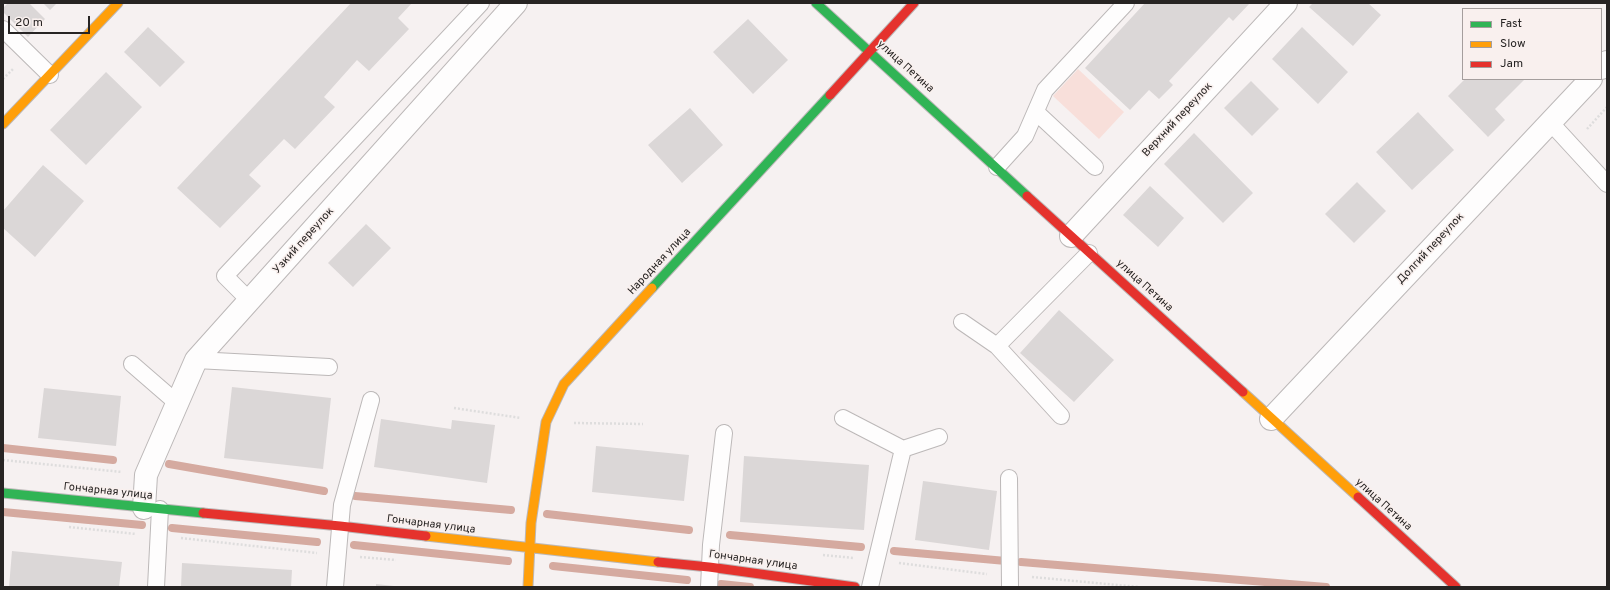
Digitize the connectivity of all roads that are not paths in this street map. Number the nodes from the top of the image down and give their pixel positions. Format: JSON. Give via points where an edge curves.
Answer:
{"nodes":[{"id":1,"x":118,"y":3,"type":"edge"},
{"id":2,"x":481,"y":3,"type":"edge"},
{"id":3,"x":516,"y":3,"type":"edge"},
{"id":4,"x":816,"y":3,"type":"edge"},
{"id":5,"x":914,"y":3,"type":"edge"},
{"id":6,"x":1126,"y":3,"type":"edge"},
{"id":7,"x":1286,"y":3,"type":"edge"},
{"id":8,"x":3,"y":29,"type":"edge"},
{"id":9,"x":869,"y":52,"type":"junction"},
{"id":10,"x":50,"y":75,"type":"junction"},
{"id":11,"x":1590,"y":80,"type":"edge"},
{"id":12,"x":1036,"y":112,"type":"junction"},
{"id":13,"x":1550,"y":122,"type":"junction"},
{"id":14,"x":3,"y":124,"type":"edge"},
{"id":15,"x":997,"y":167,"type":"junction"},
{"id":16,"x":1095,"y":167,"type":"dead end"},
{"id":17,"x":1607,"y":184,"type":"edge"},
{"id":18,"x":1071,"y":236,"type":"junction"},
{"id":19,"x":1089,"y":253,"type":"junction"},
{"id":20,"x":250,"y":301,"type":"junction"},
{"id":21,"x":962,"y":322,"type":"dead end"},
{"id":22,"x":997,"y":346,"type":"junction"},
{"id":23,"x":196,"y":360,"type":"junction"},
{"id":24,"x":132,"y":364,"type":"dead end"},
{"id":25,"x":329,"y":367,"type":"dead end"},
{"id":26,"x":371,"y":400,"type":"dead end"},
{"id":27,"x":177,"y":403,"type":"junction"},
{"id":28,"x":1061,"y":416,"type":"dead end"},
{"id":29,"x":843,"y":418,"type":"dead end"},
{"id":30,"x":1272,"y":419,"type":"junction"},
{"id":31,"x":724,"y":433,"type":"dead end"},
{"id":32,"x":939,"y":437,"type":"dead end"},
{"id":33,"x":903,"y":449,"type":"junction"},
{"id":34,"x":1009,"y":478,"type":"dead end"},
{"id":35,"x":3,"y":493,"type":"edge"},
{"id":36,"x":152,"y":508,"type":"junction"},
{"id":37,"x":340,"y":526,"type":"junction"},
{"id":38,"x":531,"y":549,"type":"junction"},
{"id":39,"x":709,"y":567,"type":"junction"},
{"id":40,"x":156,"y":587,"type":"edge"},
{"id":41,"x":335,"y":587,"type":"edge"},
{"id":42,"x":528,"y":587,"type":"edge"},
{"id":43,"x":708,"y":587,"type":"edge"},
{"id":44,"x":855,"y":587,"type":"edge"},
{"id":45,"x":870,"y":587,"type":"edge"},
{"id":46,"x":1010,"y":587,"type":"edge"},
{"id":47,"x":1456,"y":587,"type":"edge"}],
"edges":[{"from":1,"to":10,"type":"street"},
{"from":2,"to":20,"type":"lane","via":[[225,276]]},
{"from":3,"to":20,"type":"street","name":"Узкий переулок"},
{"from":4,"to":9,"type":"street","name":"улица Петина"},
{"from":5,"to":9,"type":"street","name":"Народная улица"},
{"from":6,"to":12,"type":"lane","via":[[1045,90]]},
{"from":7,"to":18,"type":"street","name":"Верхний переулок"},
{"from":8,"to":10,"type":"lane"},
{"from":9,"to":15,"type":"street","name":"улица Петина"},
{"from":9,"to":38,"type":"street","name":"Народная улица","via":[[564,384],[546,422],[531,523]]},
{"from":10,"to":14,"type":"street"},
{"from":11,"to":13,"type":"street","name":"Долгий переулок"},
{"from":12,"to":15,"type":"lane","via":[[1026,136]]},
{"from":12,"to":16,"type":"lane"},
{"from":13,"to":17,"type":"lane"},
{"from":13,"to":30,"type":"street","name":"Долгий переулок"},
{"from":15,"to":18,"type":"street","name":"улица Петина"},
{"from":18,"to":19,"type":"street","name":"улица Петина"},
{"from":19,"to":22,"type":"lane"},
{"from":19,"to":30,"type":"street","name":"улица Петина"},
{"from":20,"to":23,"type":"street","name":"Узкий переулок"},
{"from":21,"to":22,"type":"lane"},
{"from":22,"to":28,"type":"lane"},
{"from":23,"to":25,"type":"lane"},
{"from":23,"to":27,"type":"street","name":"Узкий переулок"},
{"from":24,"to":27,"type":"lane"},
{"from":26,"to":37,"type":"lane","via":[[342,505]]},
{"from":27,"to":36,"type":"street","name":"Узкий переулок","via":[[146,475]]},
{"from":29,"to":33,"type":"lane"},
{"from":30,"to":47,"type":"street","name":"улица Петина"},
{"from":31,"to":39,"type":"lane"},
{"from":32,"to":33,"type":"lane"},
{"from":33,"to":45,"type":"lane"},
{"from":34,"to":46,"type":"lane"},
{"from":35,"to":36,"type":"street","name":"Гончарная улица"},
{"from":36,"to":37,"type":"street","name":"Гончарная улица"},
{"from":36,"to":40,"type":"lane","via":[[160,536]]},
{"from":37,"to":38,"type":"street","name":"Гончарная улица"},
{"from":37,"to":41,"type":"lane"},
{"from":38,"to":39,"type":"street","name":"Гончарная улица"},
{"from":38,"to":42,"type":"street","name":"Народная улица"},
{"from":39,"to":43,"type":"lane"},
{"from":39,"to":44,"type":"street","name":"Гончарная улица"}]}
